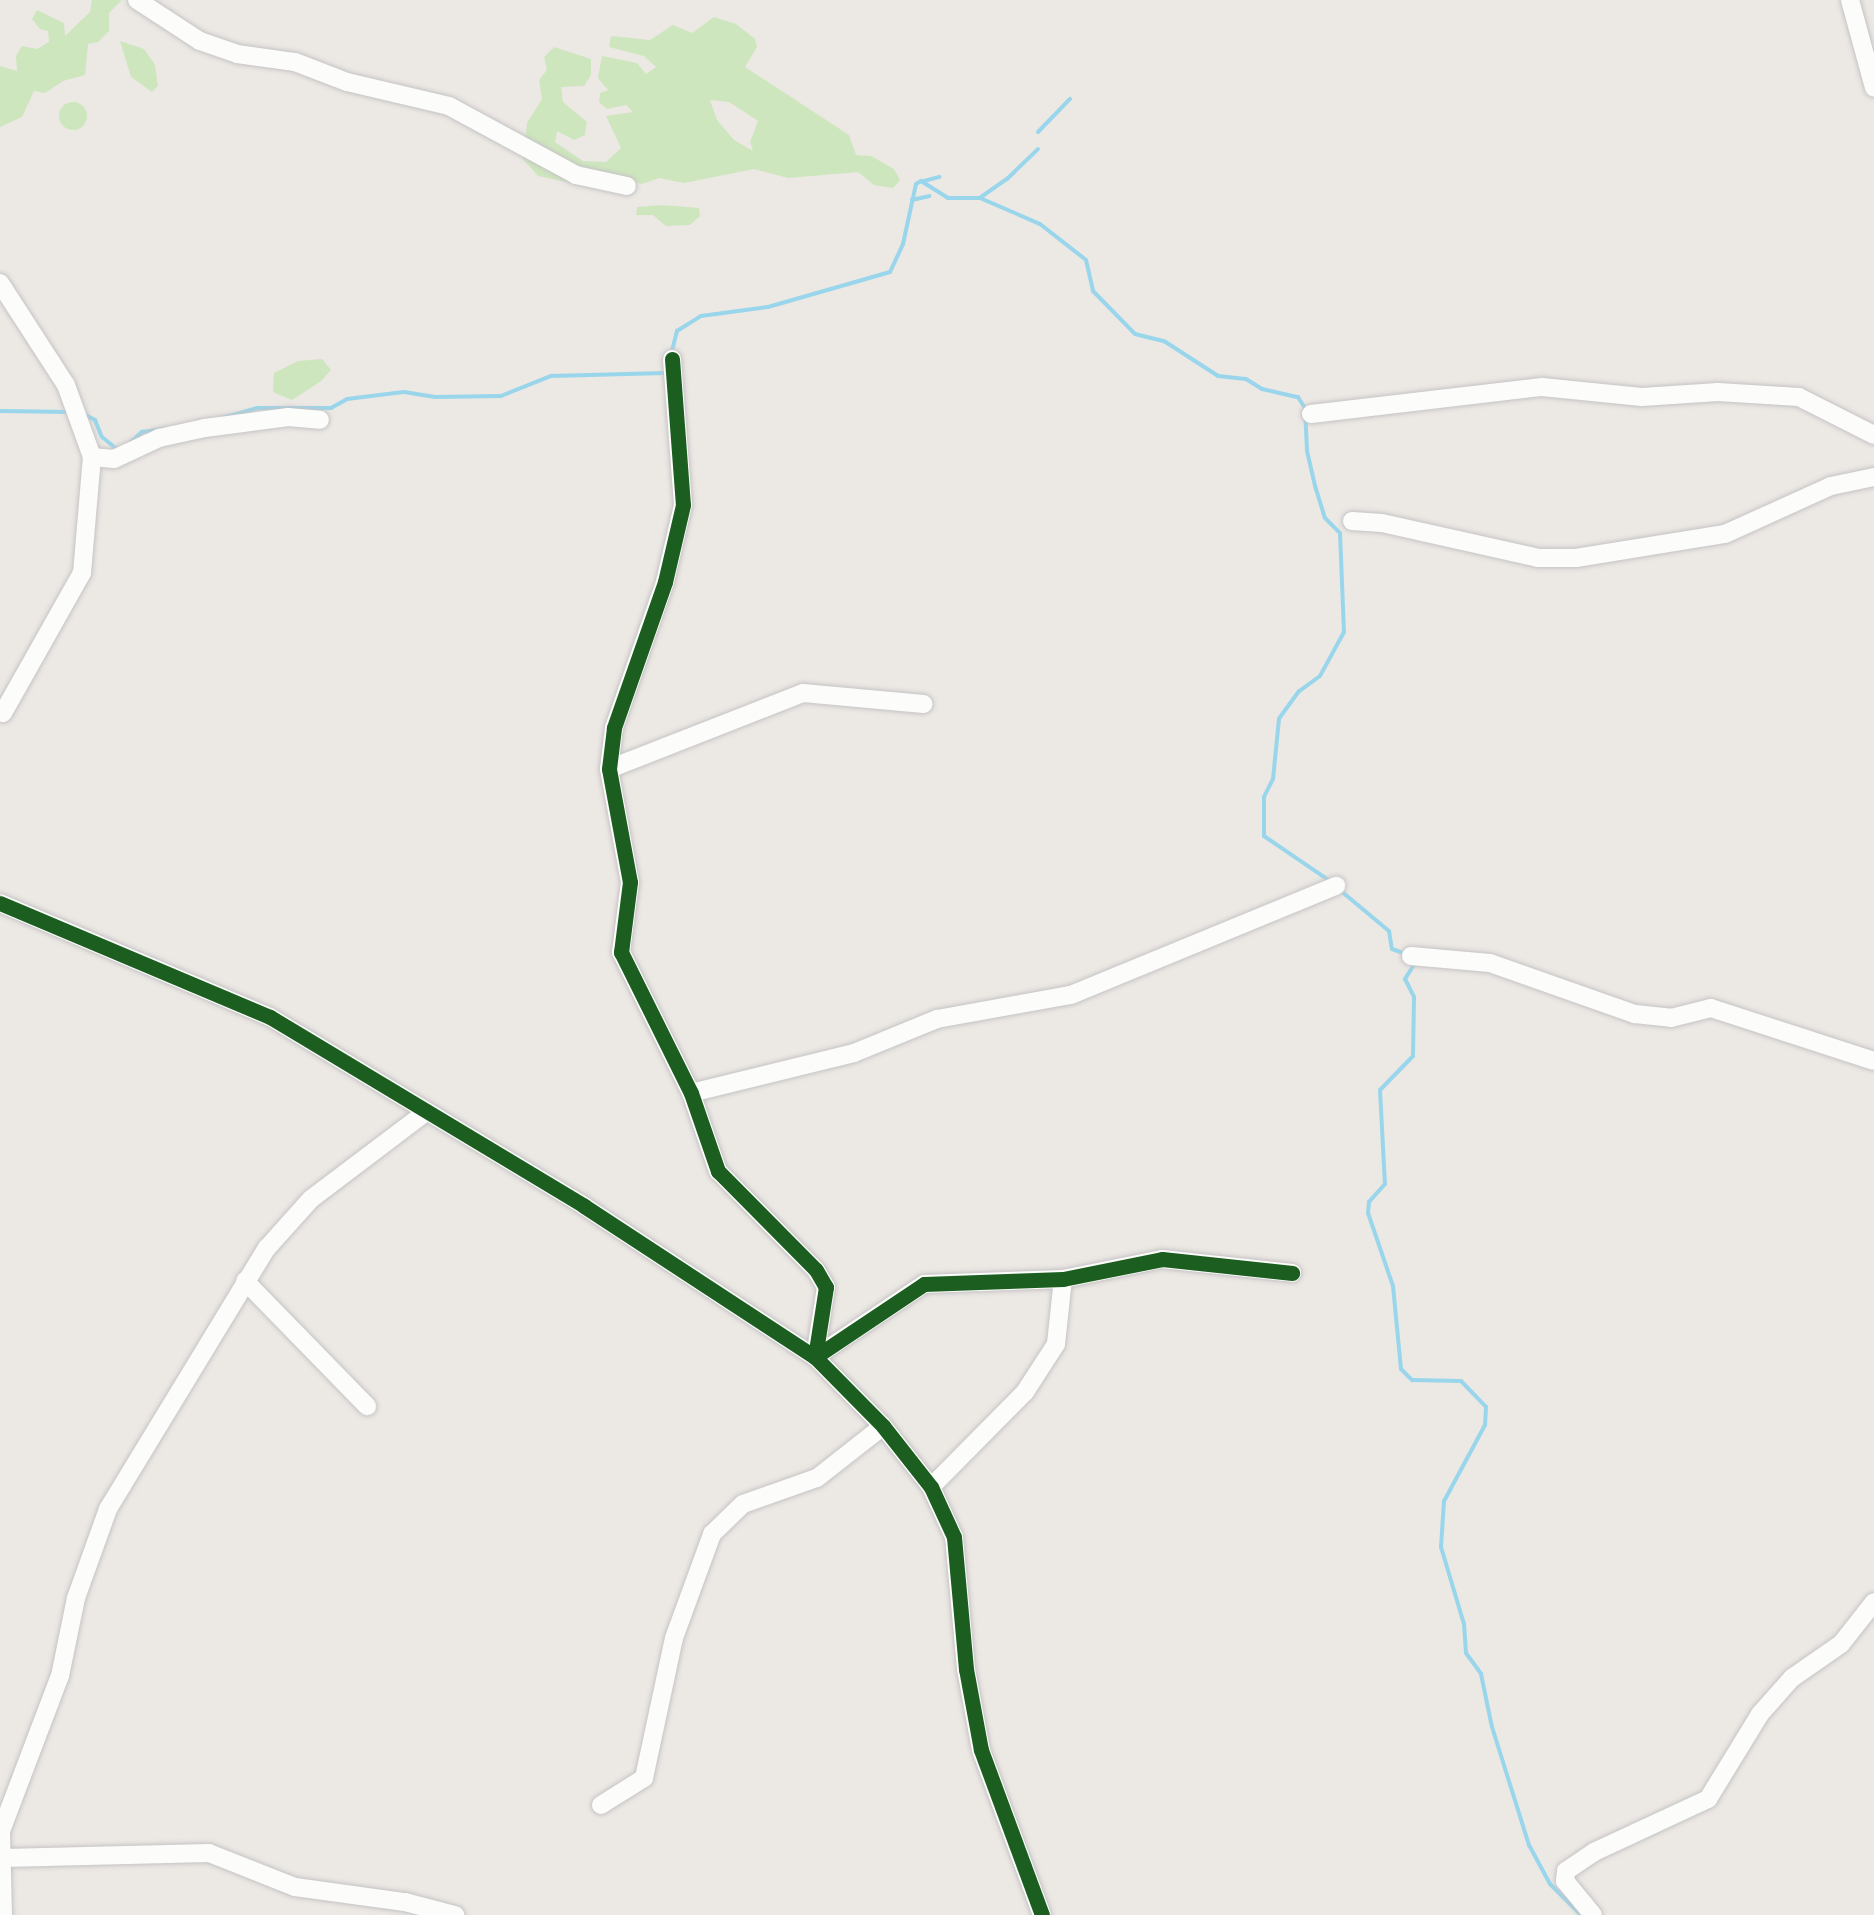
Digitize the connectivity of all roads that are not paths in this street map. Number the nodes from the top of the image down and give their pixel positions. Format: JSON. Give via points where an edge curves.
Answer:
{"nodes":[{"id":1,"x":137,"y":0,"type":"edge"},
{"id":2,"x":1850,"y":0,"type":"edge"},
{"id":3,"x":1874,"y":88,"type":"edge"},
{"id":4,"x":627,"y":186,"type":"dead end"},
{"id":5,"x":0,"y":282,"type":"edge"},
{"id":6,"x":672,"y":359,"type":"dead end"},
{"id":7,"x":1311,"y":414,"type":"dead end"},
{"id":8,"x":320,"y":420,"type":"dead end"},
{"id":9,"x":1874,"y":435,"type":"edge"},
{"id":10,"x":92,"y":458,"type":"junction"},
{"id":11,"x":1874,"y":476,"type":"edge"},
{"id":12,"x":1352,"y":521,"type":"dead end"},
{"id":13,"x":924,"y":704,"type":"dead end"},
{"id":14,"x":4,"y":713,"type":"dead end"},
{"id":15,"x":609,"y":769,"type":"junction"},
{"id":16,"x":1336,"y":886,"type":"dead end"},
{"id":17,"x":0,"y":902,"type":"edge"},
{"id":18,"x":1412,"y":956,"type":"dead end"},
{"id":19,"x":1874,"y":1061,"type":"edge"},
{"id":20,"x":691,"y":1093,"type":"junction"},
{"id":21,"x":426,"y":1112,"type":"junction"},
{"id":22,"x":1292,"y":1273,"type":"dead end"},
{"id":23,"x":1063,"y":1280,"type":"junction"},
{"id":24,"x":245,"y":1281,"type":"junction"},
{"id":25,"x":815,"y":1357,"type":"junction"},
{"id":26,"x":367,"y":1406,"type":"dead end"},
{"id":27,"x":883,"y":1426,"type":"junction"},
{"id":28,"x":930,"y":1487,"type":"junction"},
{"id":29,"x":1874,"y":1602,"type":"edge"},
{"id":30,"x":601,"y":1805,"type":"dead end"},
{"id":31,"x":4,"y":1858,"type":"junction"},
{"id":32,"x":2,"y":1915,"type":"edge"},
{"id":33,"x":455,"y":1915,"type":"edge"},
{"id":34,"x":1042,"y":1915,"type":"edge"},
{"id":35,"x":1593,"y":1915,"type":"edge"}],
"edges":[{"from":1,"to":4,"type":"street","via":[[200,42],[449,106],[576,175]]},
{"from":2,"to":3,"type":"street"},
{"from":5,"to":10,"type":"street","via":[[66,385]]},
{"from":6,"to":15,"type":"street","via":[[682,505],[666,582],[614,728]]},
{"from":7,"to":9,"type":"street","via":[[1542,387],[1642,397],[1718,392],[1799,397]]},
{"from":8,"to":10,"type":"street","via":[[288,417],[205,428],[158,438],[114,459]]},
{"from":10,"to":14,"type":"street","via":[[82,573]]},
{"from":11,"to":12,"type":"street","via":[[1831,486],[1725,534],[1576,558],[1538,558]]},
{"from":13,"to":15,"type":"street","via":[[802,694]]},
{"from":15,"to":20,"type":"street","via":[[630,882],[622,952]]},
{"from":16,"to":20,"type":"street","via":[[1071,995],[937,1019],[854,1053]]},
{"from":17,"to":21,"type":"street","via":[[270,1017]]},
{"from":18,"to":19,"type":"street","via":[[1490,963],[1634,1014],[1671,1018],[1710,1008]]},
{"from":20,"to":25,"type":"street","via":[[718,1171],[826,1287]]},
{"from":21,"to":24,"type":"street","via":[[311,1200]]},
{"from":21,"to":25,"type":"street"},
{"from":22,"to":23,"type":"street","via":[[1162,1259]]},
{"from":23,"to":25,"type":"street","via":[[924,1284]]},
{"from":23,"to":28,"type":"street","via":[[1056,1344],[1024,1392]]},
{"from":24,"to":26,"type":"street"},
{"from":24,"to":31,"type":"street","via":[[108,1510],[76,1598],[60,1676],[2,1832]]},
{"from":25,"to":27,"type":"street"},
{"from":27,"to":28,"type":"street"},
{"from":27,"to":30,"type":"street","via":[[816,1478],[743,1504],[712,1534],[674,1638],[644,1778]]},
{"from":28,"to":34,"type":"street","via":[[954,1537],[981,1750]]},
{"from":29,"to":35,"type":"street","via":[[1840,1644],[1792,1678],[1760,1714],[1708,1800],[1566,1871],[1565,1881]]},
{"from":31,"to":32,"type":"street"},
{"from":31,"to":33,"type":"street","via":[[210,1854],[295,1888]]}]}
